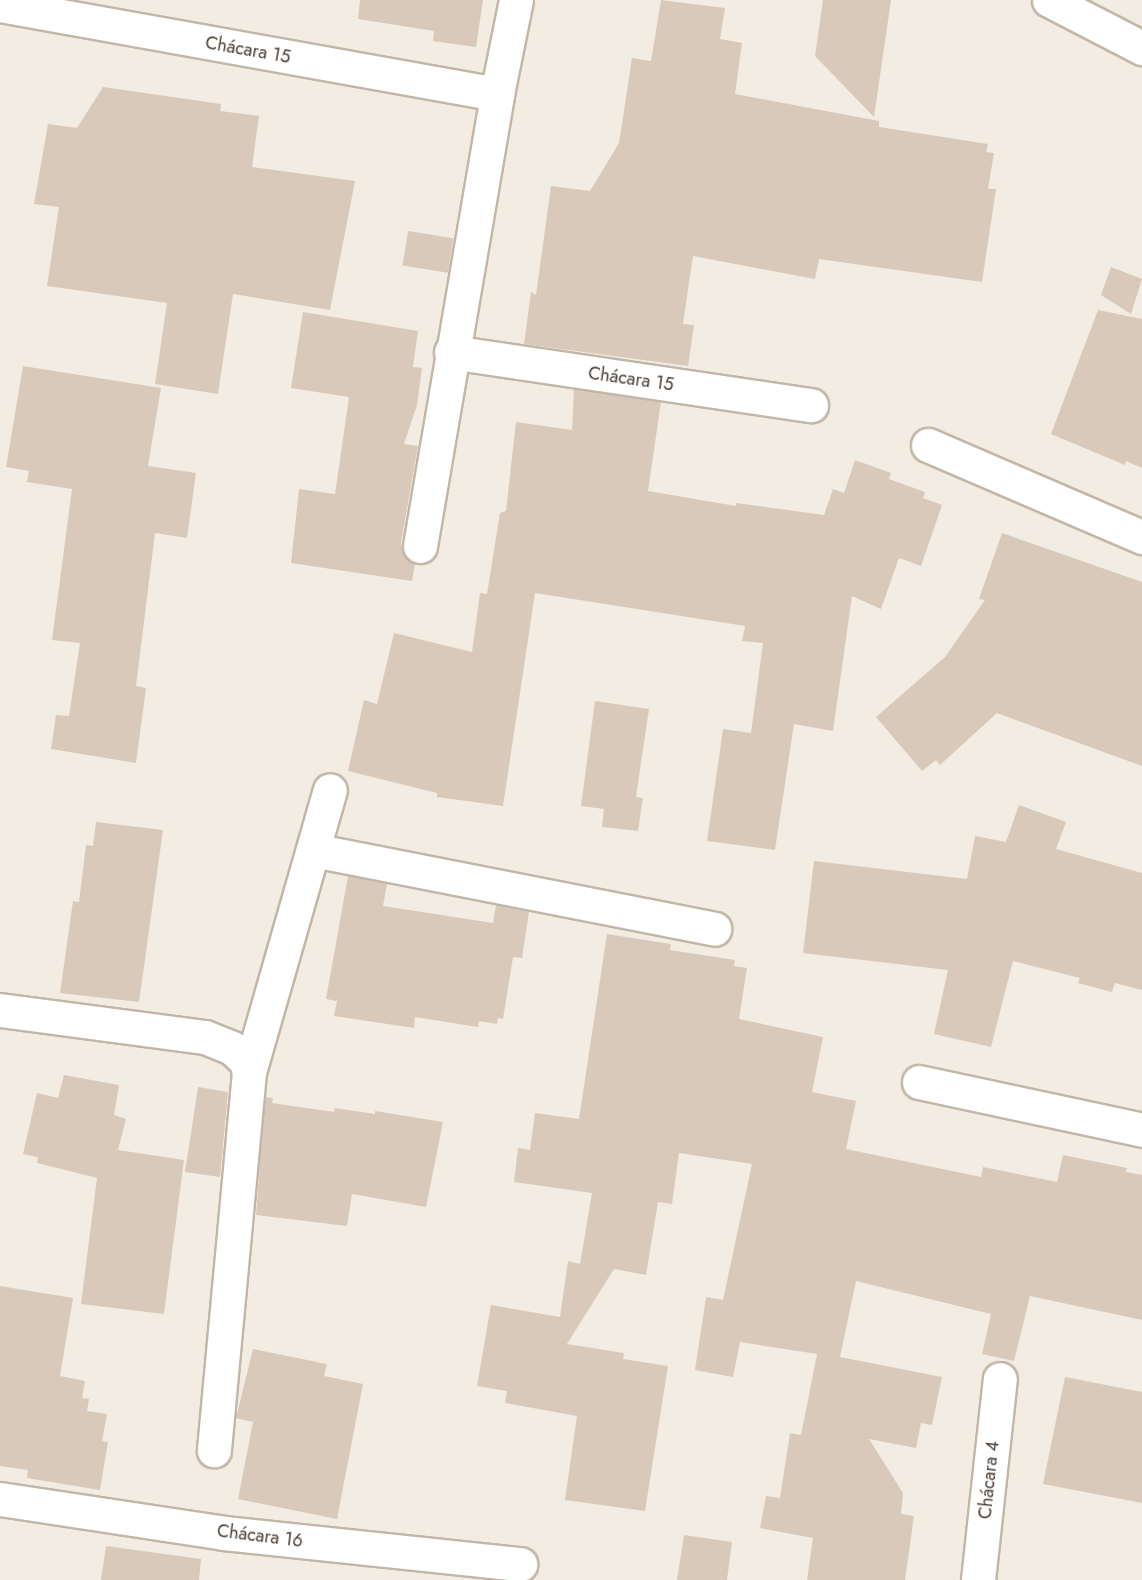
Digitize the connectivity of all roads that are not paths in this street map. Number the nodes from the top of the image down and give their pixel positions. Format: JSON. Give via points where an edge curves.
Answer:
{"nodes":[{"id":1,"x":516,"y":0,"type":"edge"},
{"id":2,"x":1049,"y":0,"type":"edge"},
{"id":3,"x":0,"y":5,"type":"edge"},
{"id":4,"x":1142,"y":48,"type":"edge"},
{"id":5,"x":497,"y":94,"type":"junction"},
{"id":6,"x":452,"y":352,"type":"junction"},
{"id":7,"x":811,"y":405,"type":"dead end"},
{"id":8,"x":928,"y":445,"type":"dead end"},
{"id":9,"x":1142,"y":537,"type":"edge"},
{"id":10,"x":420,"y":546,"type":"dead end"},
{"id":11,"x":330,"y":790,"type":"dead end"},
{"id":12,"x":313,"y":850,"type":"junction"},
{"id":13,"x":714,"y":928,"type":"dead end"},
{"id":14,"x":0,"y":1010,"type":"edge"},
{"id":15,"x":249,"y":1072,"type":"junction"},
{"id":16,"x":919,"y":1082,"type":"dead end"},
{"id":17,"x":1142,"y":1130,"type":"edge"},
{"id":18,"x":1000,"y":1379,"type":"dead end"},
{"id":19,"x":213,"y":1450,"type":"dead end"},
{"id":20,"x":0,"y":1499,"type":"edge"},
{"id":21,"x":520,"y":1564,"type":"dead end"},
{"id":22,"x":978,"y":1580,"type":"edge"}],
"edges":[{"from":1,"to":5,"type":"street"},
{"from":2,"to":4,"type":"street"},
{"from":3,"to":5,"type":"street","name":"Chácara 15"},
{"from":5,"to":6,"type":"street"},
{"from":6,"to":7,"type":"street","name":"Chácara 15"},
{"from":6,"to":10,"type":"street"},
{"from":8,"to":9,"type":"street"},
{"from":11,"to":12,"type":"street"},
{"from":12,"to":13,"type":"street"},
{"from":12,"to":15,"type":"street"},
{"from":14,"to":15,"type":"street","via":[[205,1037],[242,1055]]},
{"from":15,"to":19,"type":"street"},
{"from":16,"to":17,"type":"street"},
{"from":18,"to":22,"type":"street","name":"Chácara 4"},
{"from":20,"to":21,"type":"street","name":"Chácara 16","via":[[224,1533]]}]}
